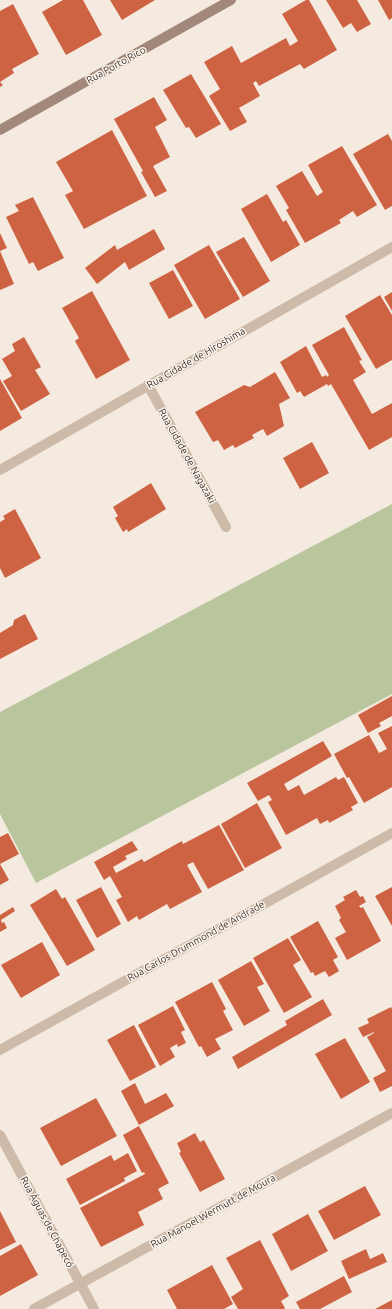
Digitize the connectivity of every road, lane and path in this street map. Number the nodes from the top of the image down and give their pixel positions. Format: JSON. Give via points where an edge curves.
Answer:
{"nodes":[{"id":1,"x":231,"y":0,"type":"edge"},
{"id":2,"x":0,"y":130,"type":"edge"},
{"id":3,"x":392,"y":247,"type":"edge"},
{"id":4,"x":148,"y":385,"type":"junction"},
{"id":5,"x":0,"y":470,"type":"edge"},
{"id":6,"x":226,"y":527,"type":"dead end"},
{"id":7,"x":392,"y":833,"type":"edge"},
{"id":8,"x":0,"y":1050,"type":"edge"},
{"id":9,"x":392,"y":1112,"type":"edge"},
{"id":10,"x":0,"y":1135,"type":"edge"},
{"id":11,"x":80,"y":1284,"type":"junction"},
{"id":12,"x":34,"y":1309,"type":"edge"},
{"id":13,"x":94,"y":1309,"type":"edge"}],
"edges":[{"from":1,"to":2,"type":"main road","name":"Rua Porto Rico"},
{"from":3,"to":4,"type":"street","name":"Rua Cidade de Hiroshima"},
{"from":4,"to":5,"type":"street","name":"Rua Cidade de Hiroshima"},
{"from":4,"to":6,"type":"street","name":"Rua Cidade de Nagazaki"},
{"from":7,"to":8,"type":"street","name":"Rua Carlos Drummond de Andrade"},
{"from":9,"to":11,"type":"street","name":"Rua Manoel Wermutt de Moura"},
{"from":10,"to":11,"type":"street","name":"Rua Águas de Chapecó"},
{"from":11,"to":12,"type":"street","name":"Rua Manoel Wermutt de Moura"},
{"from":11,"to":13,"type":"street","name":"Rua Águas de Chapecó"}]}
